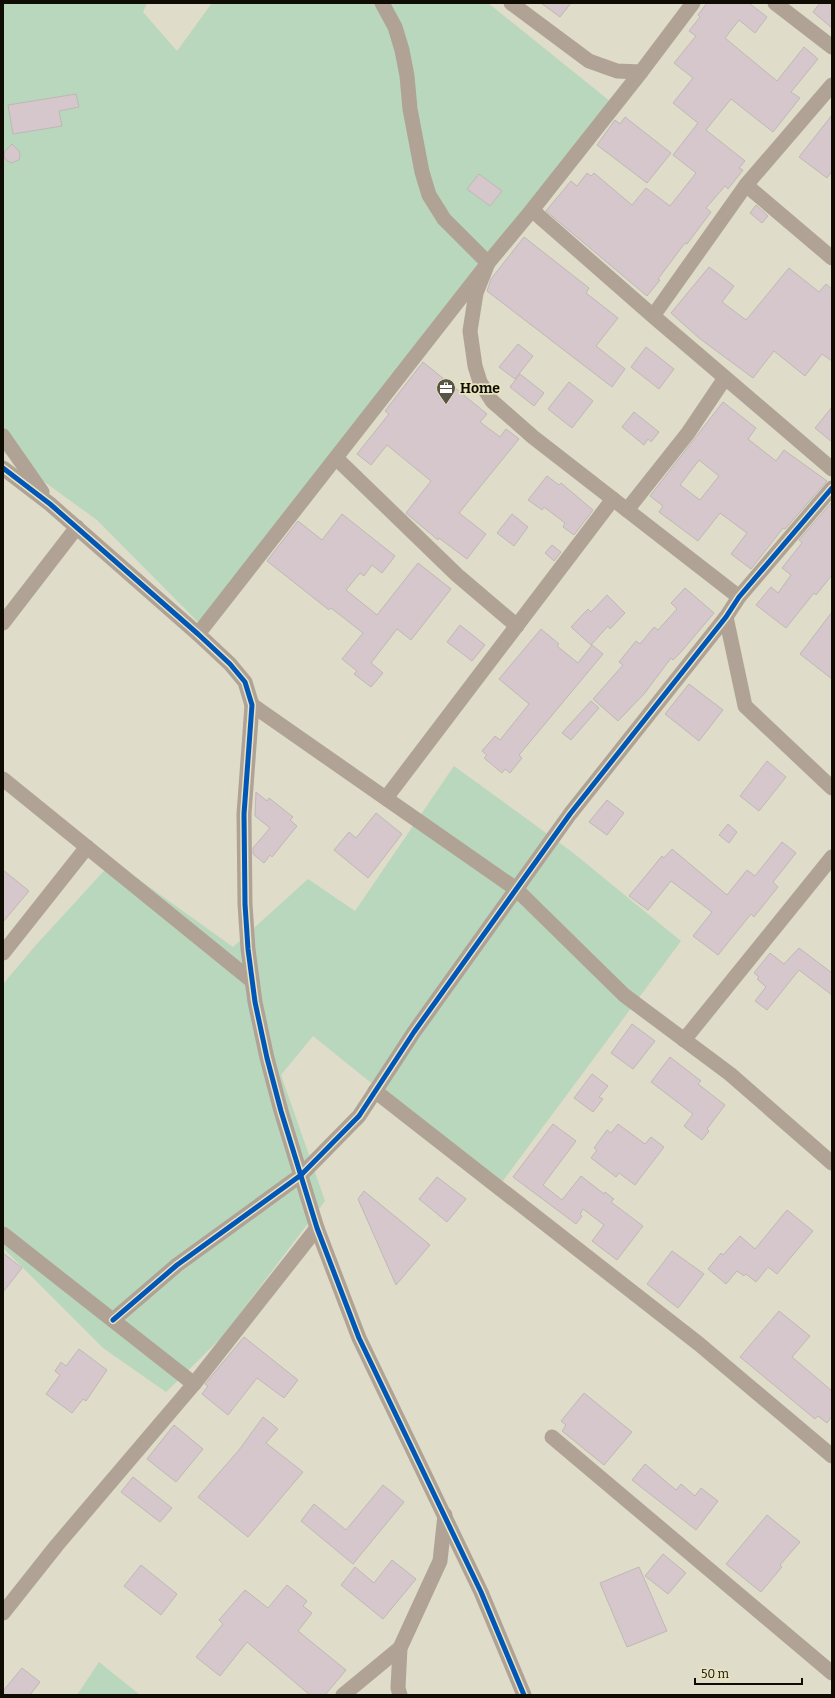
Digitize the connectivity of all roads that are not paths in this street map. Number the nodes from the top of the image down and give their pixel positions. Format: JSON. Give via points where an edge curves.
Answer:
{"nodes":[{"id":1,"x":382,"y":3,"type":"edge"},
{"id":2,"x":510,"y":3,"type":"edge"},
{"id":3,"x":693,"y":3,"type":"edge"},
{"id":4,"x":775,"y":3,"type":"edge"},
{"id":5,"x":832,"y":47,"type":"edge"},
{"id":6,"x":641,"y":72,"type":"junction"},
{"id":7,"x":832,"y":85,"type":"edge"},
{"id":8,"x":746,"y":186,"type":"junction"},
{"id":9,"x":532,"y":210,"type":"junction"},
{"id":10,"x":832,"y":258,"type":"edge"},
{"id":11,"x":488,"y":263,"type":"junction"},
{"id":12,"x":653,"y":316,"type":"junction"},
{"id":13,"x":725,"y":378,"type":"junction"},
{"id":14,"x":3,"y":436,"type":"edge"},
{"id":15,"x":336,"y":458,"type":"junction"},
{"id":16,"x":3,"y":468,"type":"edge"},
{"id":17,"x":832,"y":469,"type":"edge"},
{"id":18,"x":832,"y":488,"type":"edge"},
{"id":19,"x":613,"y":499,"type":"junction"},
{"id":20,"x":50,"y":504,"type":"junction"},
{"id":21,"x":627,"y":510,"type":"junction"},
{"id":22,"x":77,"y":527,"type":"junction"},
{"id":23,"x":739,"y":597,"type":"junction"},
{"id":24,"x":726,"y":617,"type":"junction"},
{"id":25,"x":3,"y":622,"type":"edge"},
{"id":26,"x":517,"y":626,"type":"junction"},
{"id":27,"x":198,"y":634,"type":"junction"},
{"id":28,"x":252,"y":705,"type":"junction"},
{"id":29,"x":3,"y":779,"type":"edge"},
{"id":30,"x":832,"y":788,"type":"edge"},
{"id":31,"x":386,"y":798,"type":"junction"},
{"id":32,"x":87,"y":847,"type":"junction"},
{"id":33,"x":832,"y":857,"type":"edge"},
{"id":34,"x":516,"y":889,"type":"junction"},
{"id":35,"x":3,"y":953,"type":"edge"},
{"id":36,"x":252,"y":981,"type":"junction"},
{"id":37,"x":684,"y":1040,"type":"junction"},
{"id":38,"x":375,"y":1091,"type":"junction"},
{"id":39,"x":832,"y":1163,"type":"edge"},
{"id":40,"x":301,"y":1175,"type":"junction"},
{"id":41,"x":317,"y":1228,"type":"junction"},
{"id":42,"x":3,"y":1234,"type":"edge"},
{"id":43,"x":113,"y":1320,"type":"junction"},
{"id":44,"x":194,"y":1384,"type":"junction"},
{"id":45,"x":552,"y":1437,"type":"dead end"},
{"id":46,"x":832,"y":1456,"type":"edge"},
{"id":47,"x":445,"y":1514,"type":"junction"},
{"id":48,"x":3,"y":1613,"type":"edge"},
{"id":49,"x":400,"y":1648,"type":"junction"},
{"id":50,"x":832,"y":1673,"type":"edge"},
{"id":51,"x":342,"y":1695,"type":"edge"},
{"id":52,"x":400,"y":1695,"type":"edge"},
{"id":53,"x":524,"y":1695,"type":"edge"}],
"edges":[{"from":1,"to":11,"type":"street","via":[[395,27],[402,50],[408,76],[410,109],[429,195],[444,219]]},
{"from":2,"to":6,"type":"street","via":[[589,61],[618,71]]},
{"from":3,"to":6,"type":"street"},
{"from":4,"to":5,"type":"street"},
{"from":6,"to":9,"type":"street"},
{"from":7,"to":8,"type":"street"},
{"from":8,"to":10,"type":"street"},
{"from":8,"to":12,"type":"street"},
{"from":9,"to":11,"type":"street"},
{"from":9,"to":12,"type":"street"},
{"from":11,"to":15,"type":"street"},
{"from":11,"to":19,"type":"street","via":[[476,293],[470,331],[480,382],[492,401],[533,437]]},
{"from":12,"to":13,"type":"street"},
{"from":13,"to":17,"type":"street"},
{"from":13,"to":21,"type":"street","via":[[688,433]]},
{"from":14,"to":20,"type":"street"},
{"from":15,"to":26,"type":"street","via":[[457,575]]},
{"from":15,"to":27,"type":"street"},
{"from":16,"to":20,"type":"street"},
{"from":18,"to":23,"type":"street"},
{"from":19,"to":21,"type":"street"},
{"from":19,"to":26,"type":"street"},
{"from":20,"to":22,"type":"street"},
{"from":21,"to":23,"type":"street"},
{"from":22,"to":25,"type":"street"},
{"from":22,"to":27,"type":"street"},
{"from":23,"to":24,"type":"street"},
{"from":24,"to":30,"type":"street","via":[[745,706]]},
{"from":24,"to":34,"type":"street","via":[[570,814]]},
{"from":26,"to":31,"type":"street"},
{"from":27,"to":28,"type":"street","via":[[245,682]]},
{"from":28,"to":31,"type":"street"},
{"from":28,"to":36,"type":"street","via":[[244,814],[244,904]]},
{"from":29,"to":32,"type":"street"},
{"from":31,"to":34,"type":"street"},
{"from":32,"to":35,"type":"street"},
{"from":32,"to":36,"type":"street"},
{"from":33,"to":37,"type":"street"},
{"from":34,"to":37,"type":"street","via":[[624,995]]},
{"from":34,"to":38,"type":"street"},
{"from":36,"to":40,"type":"street","via":[[267,1058]]},
{"from":37,"to":39,"type":"street","via":[[730,1074]]},
{"from":38,"to":40,"type":"street","via":[[359,1116]]},
{"from":38,"to":46,"type":"street","via":[[698,1344]]},
{"from":40,"to":41,"type":"street"},
{"from":40,"to":43,"type":"street","via":[[177,1265]]},
{"from":41,"to":44,"type":"street"},
{"from":41,"to":47,"type":"street","via":[[359,1338]]},
{"from":42,"to":43,"type":"street"},
{"from":43,"to":44,"type":"street"},
{"from":44,"to":48,"type":"street","via":[[56,1545]]},
{"from":45,"to":50,"type":"street"},
{"from":47,"to":49,"type":"street","via":[[440,1561]]},
{"from":47,"to":53,"type":"street"},
{"from":49,"to":51,"type":"street"},
{"from":49,"to":52,"type":"street"}]}
